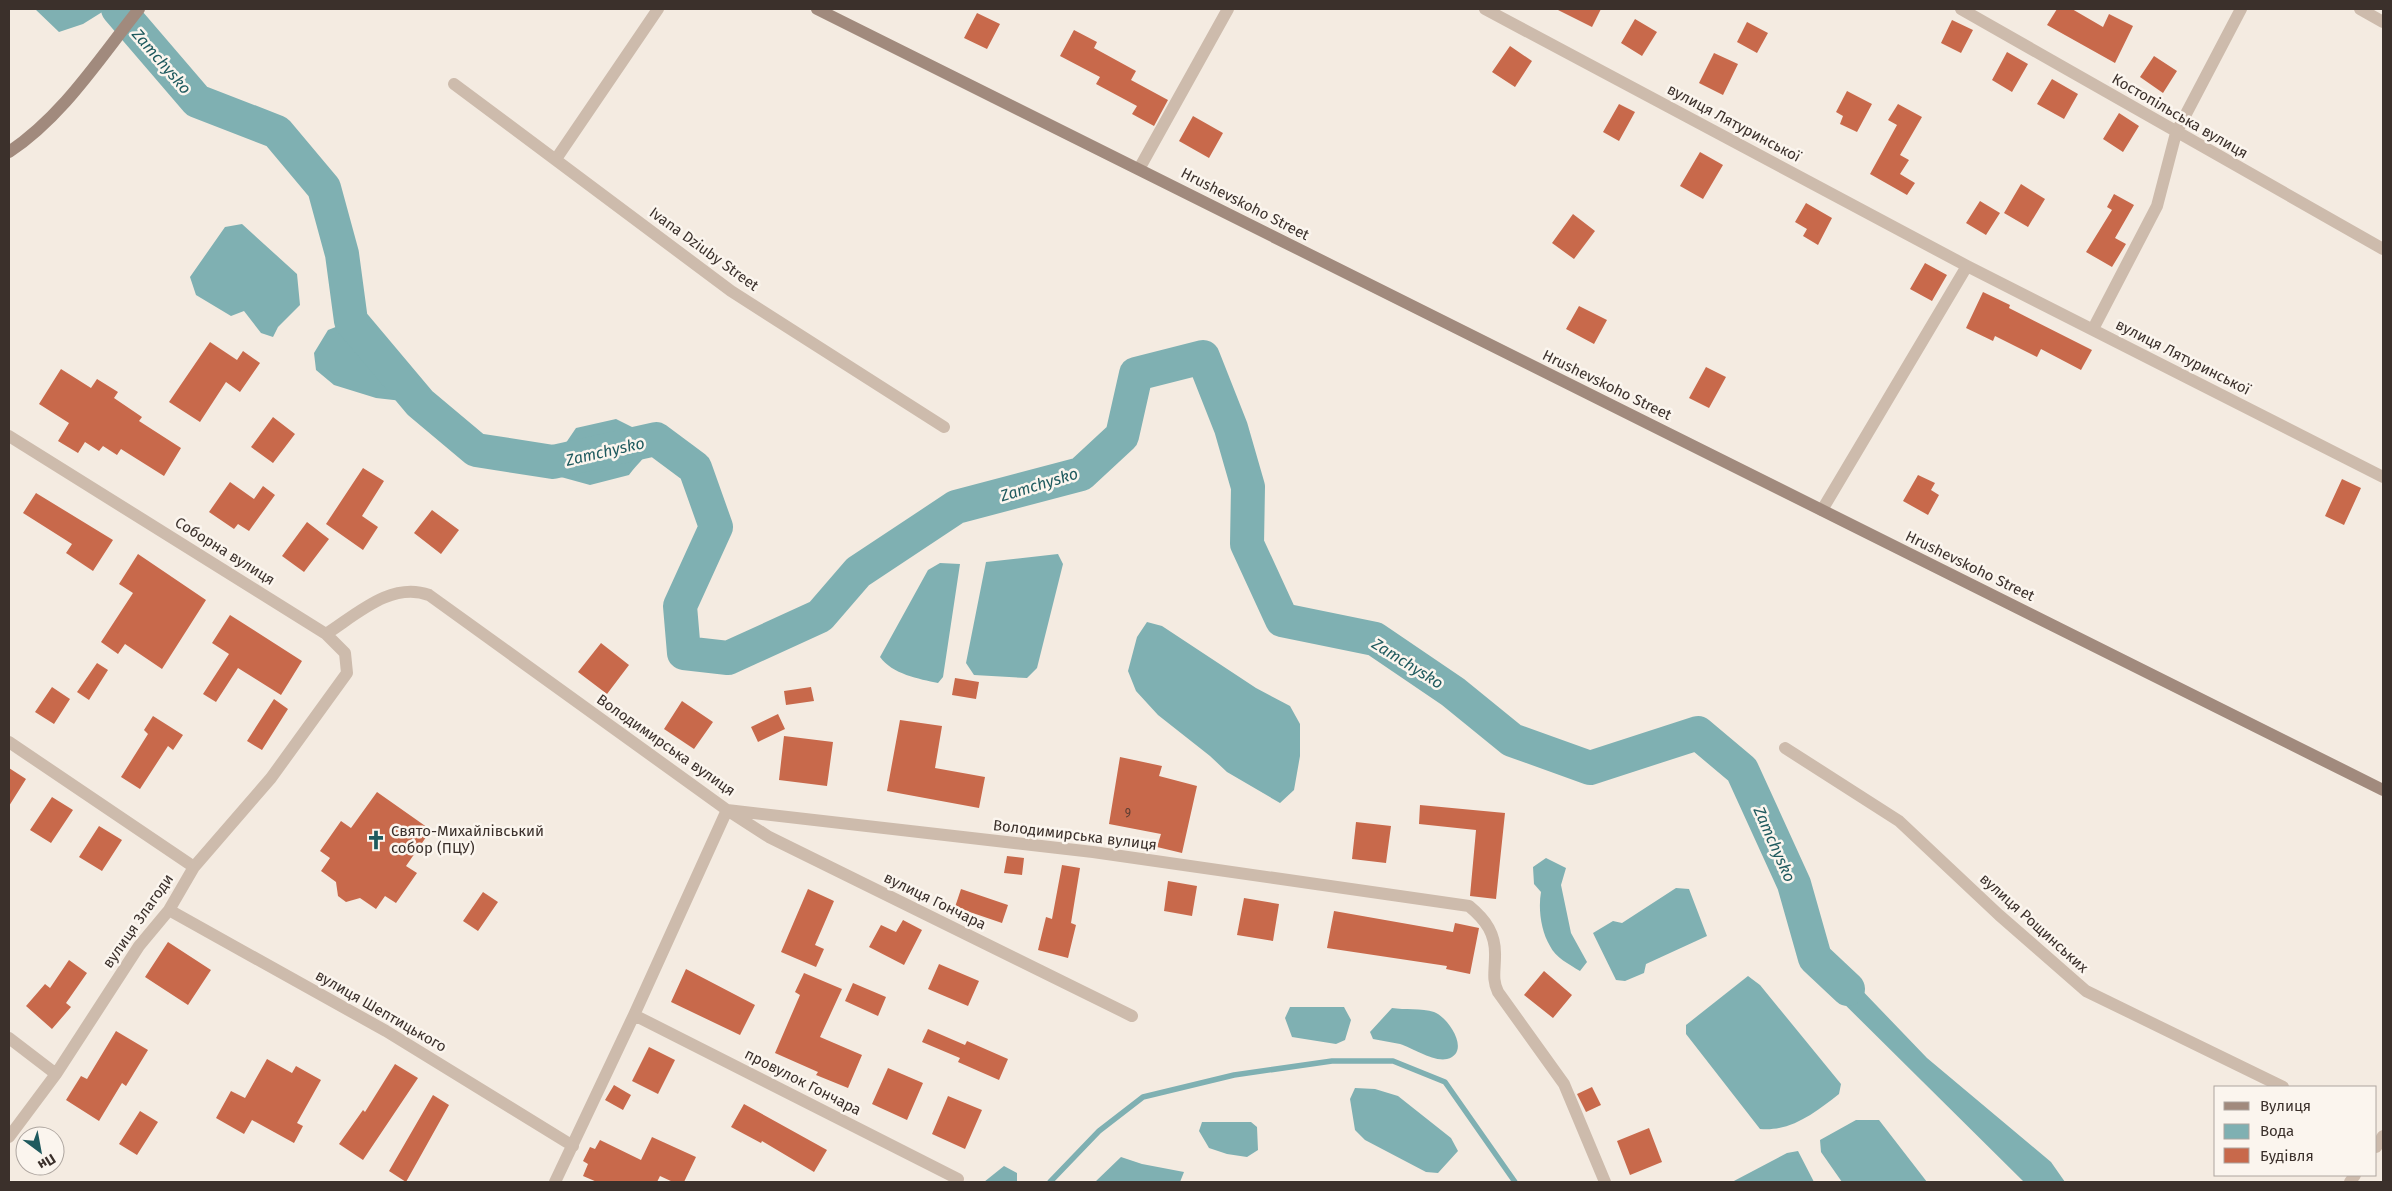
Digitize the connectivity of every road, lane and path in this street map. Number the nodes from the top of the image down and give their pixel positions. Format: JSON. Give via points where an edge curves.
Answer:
{"nodes":[{"id":1,"x":139,"y":9,"type":"edge"},
{"id":2,"x":658,"y":9,"type":"edge"},
{"id":3,"x":818,"y":9,"type":"edge"},
{"id":4,"x":1228,"y":9,"type":"edge"},
{"id":5,"x":1486,"y":9,"type":"edge"},
{"id":6,"x":1961,"y":9,"type":"edge"},
{"id":7,"x":2241,"y":9,"type":"edge"},
{"id":8,"x":2360,"y":9,"type":"edge"},
{"id":9,"x":2383,"y":22,"type":"edge"},
{"id":10,"x":454,"y":84,"type":"dead end"},
{"id":11,"x":2176,"y":133,"type":"junction"},
{"id":12,"x":9,"y":152,"type":"edge"},
{"id":13,"x":556,"y":158,"type":"junction"},
{"id":14,"x":1139,"y":169,"type":"junction"},
{"id":15,"x":2383,"y":249,"type":"edge"},
{"id":16,"x":1967,"y":266,"type":"junction"},
{"id":17,"x":2093,"y":329,"type":"junction"},
{"id":18,"x":944,"y":427,"type":"dead end"},
{"id":19,"x":9,"y":436,"type":"edge"},
{"id":20,"x":2383,"y":477,"type":"edge"},
{"id":21,"x":1822,"y":510,"type":"junction"},
{"id":22,"x":326,"y":634,"type":"junction"},
{"id":23,"x":9,"y":742,"type":"edge"},
{"id":24,"x":1785,"y":748,"type":"dead end"},
{"id":25,"x":2383,"y":790,"type":"edge"},
{"id":26,"x":727,"y":810,"type":"junction"},
{"id":27,"x":194,"y":868,"type":"junction"},
{"id":28,"x":170,"y":910,"type":"junction"},
{"id":29,"x":634,"y":1015,"type":"junction"},
{"id":30,"x":1132,"y":1016,"type":"dead end"},
{"id":31,"x":9,"y":1038,"type":"edge"},
{"id":32,"x":56,"y":1074,"type":"junction"},
{"id":33,"x":2281,"y":1086,"type":"edge"},
{"id":34,"x":9,"y":1137,"type":"edge"},
{"id":35,"x":573,"y":1146,"type":"junction"},
{"id":36,"x":958,"y":1179,"type":"dead end"},
{"id":37,"x":555,"y":1182,"type":"edge"},
{"id":38,"x":1605,"y":1182,"type":"edge"}],
"edges":[{"from":1,"to":12,"type":"street","via":[[78,88],[32,136]]},
{"from":2,"to":13,"type":"street"},
{"from":3,"to":14,"type":"street","name":"Hrushevskoho Street"},
{"from":4,"to":14,"type":"street"},
{"from":5,"to":16,"type":"street","name":"вулиця Лятуринської"},
{"from":6,"to":11,"type":"street","name":"Костопільська вулиця"},
{"from":7,"to":11,"type":"street"},
{"from":8,"to":9,"type":"street"},
{"from":10,"to":13,"type":"street","name":"Ivana Dziuby Street"},
{"from":11,"to":15,"type":"street","name":"Костопільська вулиця"},
{"from":11,"to":17,"type":"street","via":[[2157,206]]},
{"from":13,"to":18,"type":"street","name":"Ivana Dziuby Street","via":[[731,292]]},
{"from":14,"to":21,"type":"street","name":"Hrushevskoho Street"},
{"from":16,"to":17,"type":"street","name":"вулиця Лятуринської"},
{"from":16,"to":21,"type":"street"},
{"from":17,"to":20,"type":"street","name":"вулиця Лятуринської"},
{"from":19,"to":22,"type":"street","name":"Соборна вулиця"},
{"from":21,"to":25,"type":"street","name":"Hrushevskoho Street"},
{"from":22,"to":26,"type":"street","name":"Володимирська вулиця","via":[[394,592],[429,595]]},
{"from":22,"to":27,"type":"street","name":"вулиця Злагоди","via":[[345,653],[347,673],[271,778]]},
{"from":23,"to":27,"type":"street"},
{"from":24,"to":33,"type":"street","name":"вулиця Рощинських","via":[[1899,821],[2086,991]]},
{"from":26,"to":29,"type":"street"},
{"from":26,"to":30,"type":"street","name":"вулиця Гончара","via":[[769,837]]},
{"from":26,"to":38,"type":"street","name":"Володимирська вулиця","via":[[1093,852],[1469,906],[1492,931],[1494,983],[1498,992],[1564,1084]]},
{"from":27,"to":28,"type":"street","name":"вулиця Злагоди"},
{"from":28,"to":32,"type":"street","name":"вулиця Злагоди","via":[[139,946]]},
{"from":28,"to":35,"type":"street","name":"вулиця Шептицького","via":[[386,1031]]},
{"from":29,"to":35,"type":"street"},
{"from":29,"to":36,"type":"street","name":"провулок Гончара"},
{"from":31,"to":32,"type":"street"},
{"from":32,"to":34,"type":"street","name":"вулиця Злагоди"},
{"from":35,"to":37,"type":"street"}]}
